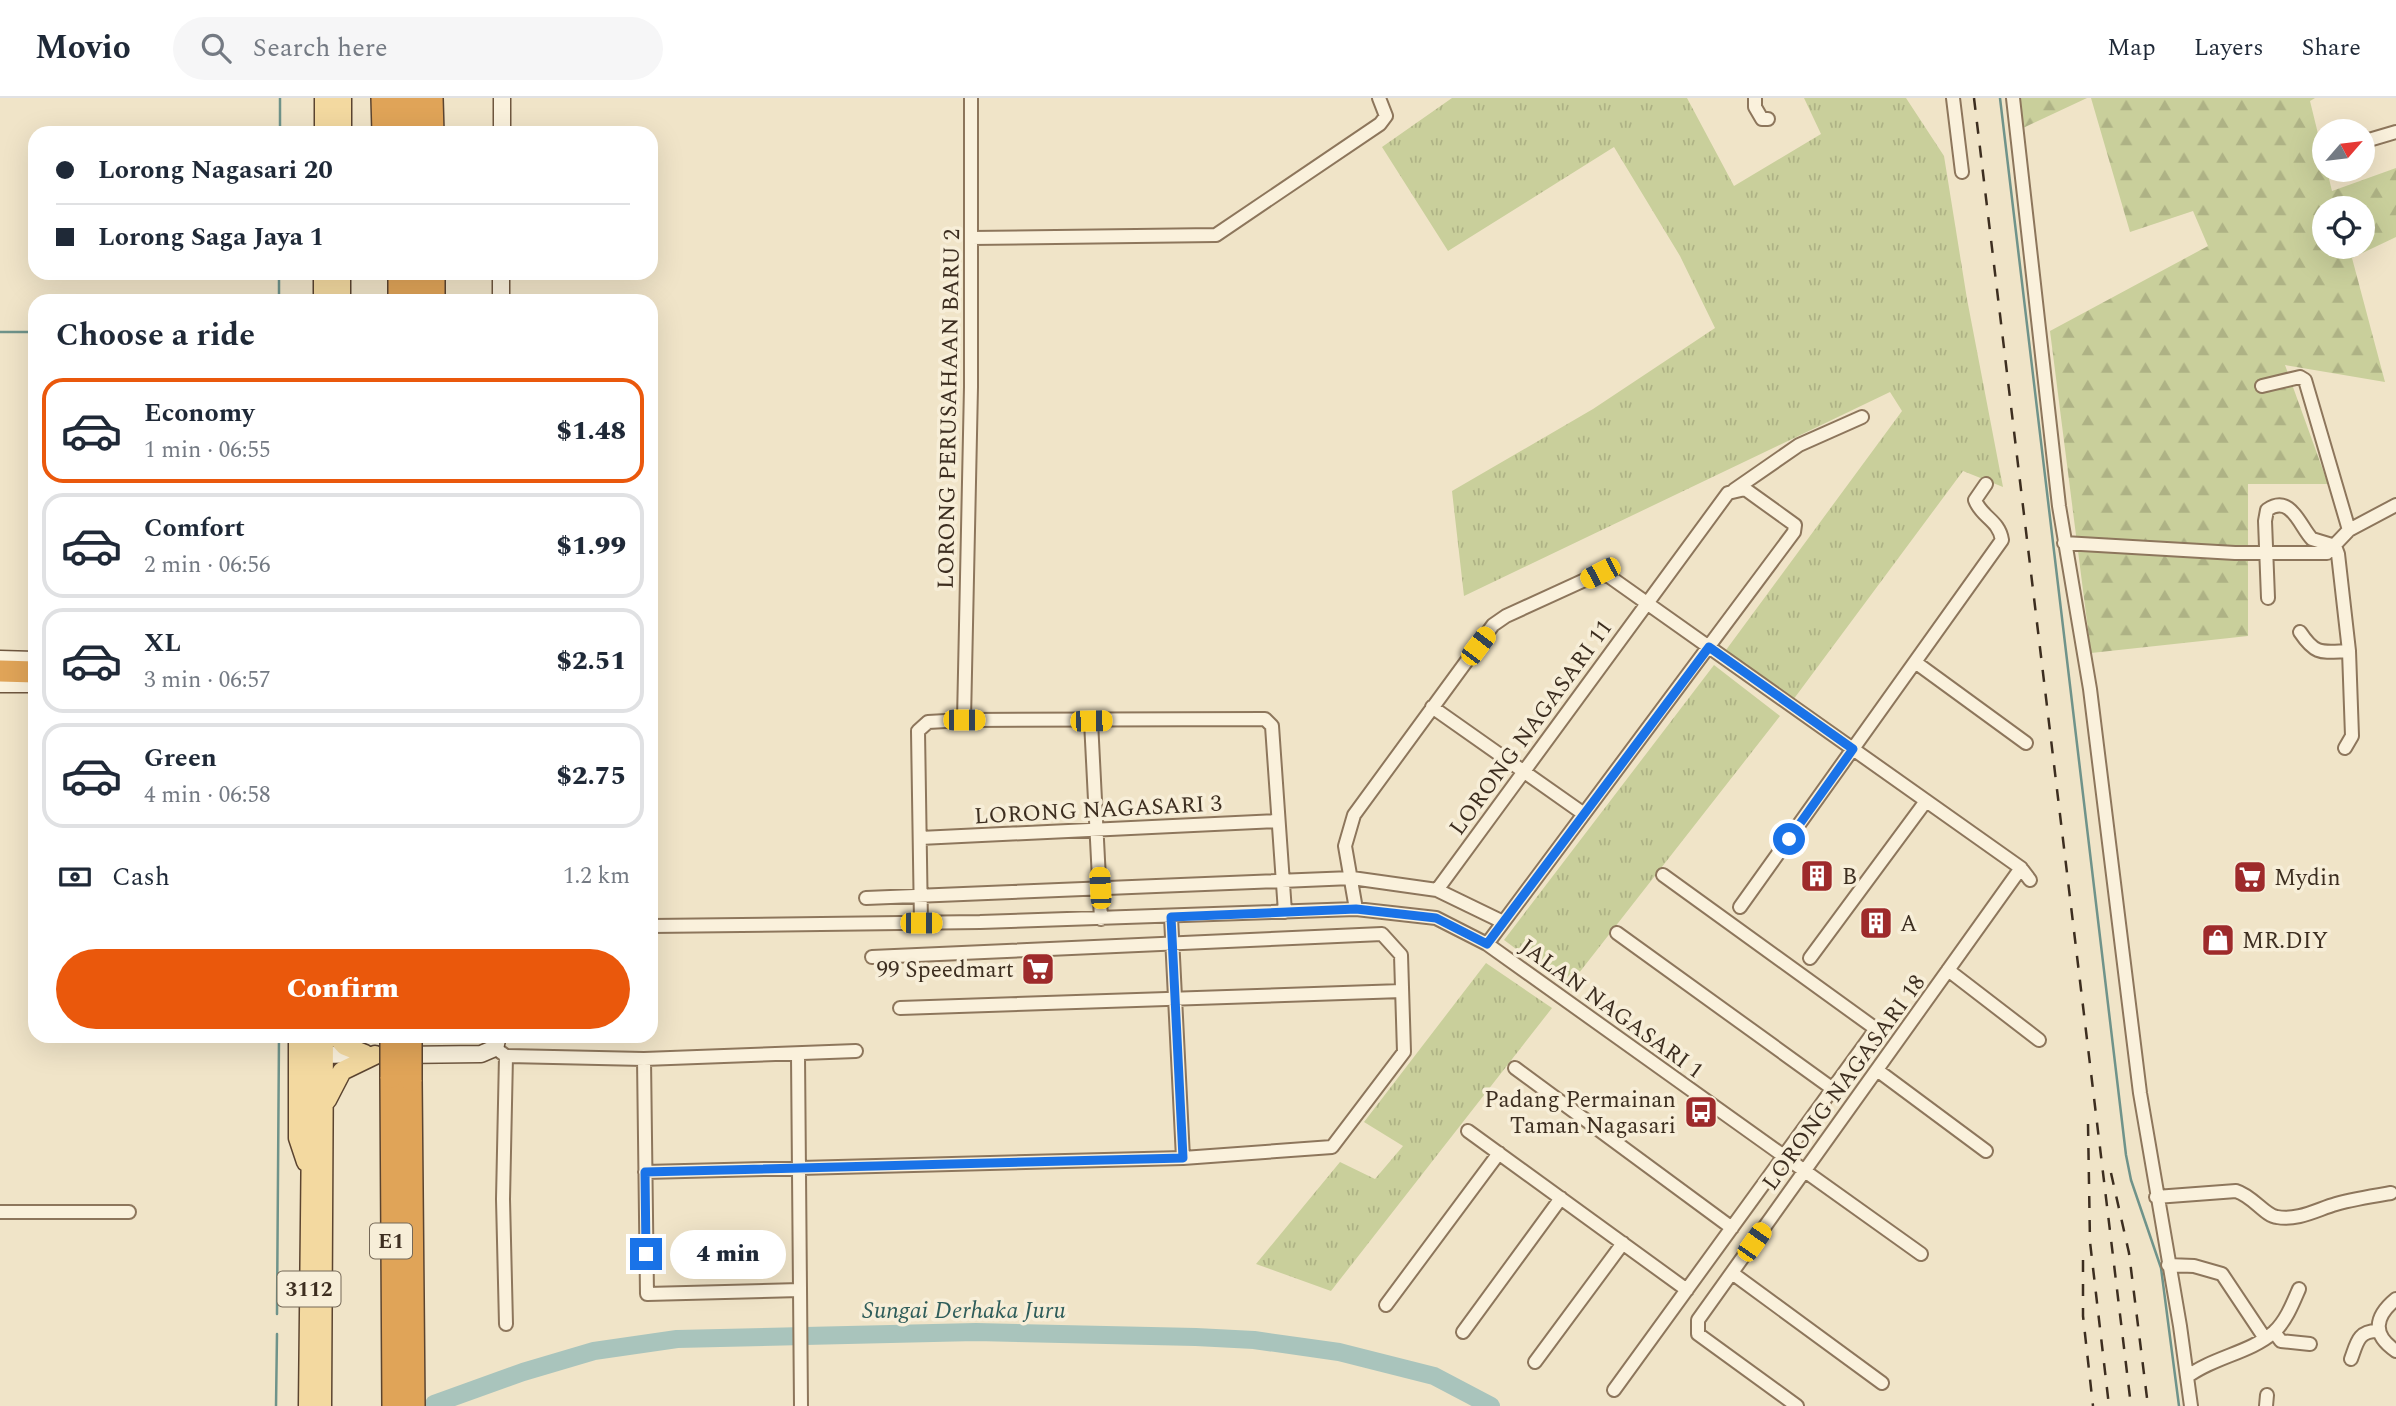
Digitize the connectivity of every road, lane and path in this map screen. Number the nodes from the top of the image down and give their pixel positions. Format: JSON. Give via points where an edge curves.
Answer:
{"nodes":[{"id":1,"x":324,"y":98,"type":"edge"},
{"id":2,"x":342,"y":98,"type":"edge"},
{"id":3,"x":382,"y":98,"type":"edge"},
{"id":4,"x":399,"y":98,"type":"edge"},
{"id":5,"x":417,"y":98,"type":"edge"},
{"id":6,"x":432,"y":98,"type":"edge"},
{"id":7,"x":502,"y":98,"type":"edge"},
{"id":8,"x":971,"y":98,"type":"edge"},
{"id":9,"x":1378,"y":98,"type":"edge"},
{"id":10,"x":1755,"y":98,"type":"edge"},
{"id":11,"x":1953,"y":98,"type":"edge"},
{"id":12,"x":2013,"y":98,"type":"edge"},
{"id":13,"x":1768,"y":119,"type":"dead end"},
{"id":14,"x":324,"y":126,"type":"edge"},
{"id":15,"x":342,"y":126,"type":"edge"},
{"id":16,"x":383,"y":126,"type":"edge"},
{"id":17,"x":399,"y":126,"type":"edge"},
{"id":18,"x":417,"y":126,"type":"edge"},
{"id":19,"x":433,"y":126,"type":"edge"},
{"id":20,"x":502,"y":126,"type":"edge"},
{"id":21,"x":2396,"y":132,"type":"edge"},
{"id":22,"x":2375,"y":138,"type":"edge"},
{"id":23,"x":1962,"y":172,"type":"dead end"},
{"id":24,"x":971,"y":238,"type":"junction"},
{"id":25,"x":2262,"y":386,"type":"dead end"},
{"id":26,"x":1862,"y":417,"type":"dead end"},
{"id":27,"x":1986,"y":484,"type":"dead end"},
{"id":28,"x":1734,"y":491,"type":"junction"},
{"id":29,"x":2396,"y":505,"type":"edge"},
{"id":30,"x":2349,"y":530,"type":"junction"},
{"id":31,"x":2064,"y":543,"type":"junction"},
{"id":32,"x":2335,"y":546,"type":"junction"},
{"id":33,"x":2265,"y":553,"type":"junction"},
{"id":34,"x":2268,"y":598,"type":"dead end"},
{"id":35,"x":1646,"y":603,"type":"junction"},
{"id":36,"x":2300,"y":632,"type":"dead end"},
{"id":37,"x":1709,"y":647,"type":"junction"},
{"id":38,"x":2349,"y":651,"type":"junction"},
{"id":39,"x":0,"y":659,"type":"edge"},
{"id":40,"x":28,"y":660,"type":"edge"},
{"id":41,"x":1915,"y":662,"type":"junction"},
{"id":42,"x":0,"y":671,"type":"edge"},
{"id":43,"x":28,"y":672,"type":"edge"},
{"id":44,"x":0,"y":684,"type":"edge"},
{"id":45,"x":28,"y":684,"type":"edge"},
{"id":46,"x":1432,"y":707,"type":"junction"},
{"id":47,"x":964,"y":720,"type":"junction"},
{"id":48,"x":1091,"y":721,"type":"junction"},
{"id":49,"x":2026,"y":743,"type":"dead end"},
{"id":50,"x":2345,"y":748,"type":"dead end"},
{"id":51,"x":1853,"y":749,"type":"junction"},
{"id":52,"x":1524,"y":772,"type":"junction"},
{"id":53,"x":1926,"y":801,"type":"junction"},
{"id":54,"x":1584,"y":814,"type":"junction"},
{"id":55,"x":1278,"y":821,"type":"junction"},
{"id":56,"x":1097,"y":830,"type":"junction"},
{"id":57,"x":920,"y":838,"type":"junction"},
{"id":58,"x":2021,"y":868,"type":"junction"},
{"id":59,"x":1663,"y":875,"type":"dead end"},
{"id":60,"x":1352,"y":878,"type":"junction"},
{"id":61,"x":2030,"y":880,"type":"dead end"},
{"id":62,"x":1282,"y":881,"type":"junction"},
{"id":63,"x":1100,"y":888,"type":"junction"},
{"id":64,"x":1437,"y":890,"type":"junction"},
{"id":65,"x":921,"y":896,"type":"junction"},
{"id":66,"x":866,"y":898,"type":"dead end"},
{"id":67,"x":1740,"y":907,"type":"dead end"},
{"id":68,"x":1356,"y":909,"type":"junction"},
{"id":69,"x":1285,"y":912,"type":"junction"},
{"id":70,"x":1171,"y":917,"type":"junction"},
{"id":71,"x":1101,"y":919,"type":"junction"},
{"id":72,"x":1503,"y":922,"type":"junction"},
{"id":73,"x":921,"y":923,"type":"junction"},
{"id":74,"x":658,"y":926,"type":"edge"},
{"id":75,"x":1617,"y":933,"type":"dead end"},
{"id":76,"x":1173,"y":943,"type":"junction"},
{"id":77,"x":1487,"y":944,"type":"junction"},
{"id":78,"x":872,"y":957,"type":"dead end"},
{"id":79,"x":1810,"y":958,"type":"dead end"},
{"id":80,"x":1948,"y":970,"type":"junction"},
{"id":81,"x":1402,"y":991,"type":"junction"},
{"id":82,"x":1175,"y":999,"type":"junction"},
{"id":83,"x":900,"y":1008,"type":"dead end"},
{"id":84,"x":2039,"y":1040,"type":"dead end"},
{"id":85,"x":342,"y":1043,"type":"edge"},
{"id":86,"x":393,"y":1043,"type":"edge"},
{"id":87,"x":409,"y":1043,"type":"edge"},
{"id":88,"x":309,"y":1044,"type":"edge"},
{"id":89,"x":500,"y":1047,"type":"edge"},
{"id":90,"x":856,"y":1051,"type":"dead end"},
{"id":91,"x":370,"y":1055,"type":"junction"},
{"id":92,"x":798,"y":1055,"type":"junction"},
{"id":93,"x":644,"y":1059,"type":"junction"},
{"id":94,"x":1515,"y":1068,"type":"dead end"},
{"id":95,"x":1877,"y":1070,"type":"junction"},
{"id":96,"x":401,"y":1078,"type":"junction"},
{"id":97,"x":1833,"y":1089,"type":"junction"},
{"id":98,"x":324,"y":1110,"type":"junction"},
{"id":99,"x":1468,"y":1131,"type":"dead end"},
{"id":100,"x":1986,"y":1152,"type":"dead end"},
{"id":101,"x":1499,"y":1153,"type":"junction"},
{"id":102,"x":1784,"y":1157,"type":"junction"},
{"id":103,"x":1183,"y":1158,"type":"junction"},
{"id":104,"x":798,"y":1168,"type":"junction"},
{"id":105,"x":645,"y":1172,"type":"junction"},
{"id":106,"x":1804,"y":1172,"type":"junction"},
{"id":107,"x":2391,"y":1193,"type":"dead end"},
{"id":108,"x":2156,"y":1197,"type":"junction"},
{"id":109,"x":1561,"y":1198,"type":"junction"},
{"id":110,"x":0,"y":1212,"type":"edge"},
{"id":111,"x":129,"y":1212,"type":"dead end"},
{"id":112,"x":1732,"y":1228,"type":"junction"},
{"id":113,"x":1623,"y":1243,"type":"junction"},
{"id":114,"x":1920,"y":1254,"type":"dead end"},
{"id":115,"x":2168,"y":1265,"type":"junction"},
{"id":116,"x":1732,"y":1273,"type":"junction"},
{"id":117,"x":2300,"y":1289,"type":"dead end"},
{"id":118,"x":800,"y":1290,"type":"junction"},
{"id":119,"x":1687,"y":1290,"type":"junction"},
{"id":120,"x":2396,"y":1299,"type":"edge"},
{"id":121,"x":1386,"y":1305,"type":"dead end"},
{"id":122,"x":506,"y":1324,"type":"dead end"},
{"id":123,"x":2377,"y":1331,"type":"junction"},
{"id":124,"x":1463,"y":1332,"type":"dead end"},
{"id":125,"x":2269,"y":1334,"type":"junction"},
{"id":126,"x":2310,"y":1344,"type":"dead end"},
{"id":127,"x":2396,"y":1351,"type":"edge"},
{"id":128,"x":2351,"y":1359,"type":"dead end"},
{"id":129,"x":1535,"y":1362,"type":"dead end"},
{"id":130,"x":2187,"y":1377,"type":"junction"},
{"id":131,"x":1882,"y":1383,"type":"dead end"},
{"id":132,"x":1614,"y":1390,"type":"dead end"},
{"id":133,"x":308,"y":1406,"type":"edge"},
{"id":134,"x":322,"y":1406,"type":"edge"},
{"id":135,"x":393,"y":1406,"type":"edge"},
{"id":136,"x":414,"y":1406,"type":"edge"},
{"id":137,"x":802,"y":1406,"type":"edge"},
{"id":138,"x":1797,"y":1406,"type":"edge"},
{"id":139,"x":2191,"y":1406,"type":"edge"}],
"edges":[{"from":1,"to":14,"type":"main road"},
{"from":2,"to":15,"type":"main road"},
{"from":3,"to":16,"type":"highway"},
{"from":4,"to":17,"type":"highway"},
{"from":5,"to":18,"type":"highway"},
{"from":6,"to":19,"type":"highway"},
{"from":7,"to":20,"type":"street"},
{"from":8,"to":24,"type":"street","name":"LORONG PERUSAHAAN BARU 2"},
{"from":9,"to":24,"type":"street","via":[[1386,116],[1380,124],[1216,235]]},
{"from":10,"to":13,"type":"street","via":[[1762,119]]},
{"from":11,"to":23,"type":"street"},
{"from":12,"to":31,"type":"street"},
{"from":21,"to":22,"type":"street"},
{"from":24,"to":47,"type":"street","name":"LORONG PERUSAHAAN BARU 2"},
{"from":25,"to":30,"type":"street","via":[[2300,377],[2305,380]]},
{"from":26,"to":28,"type":"street","name":"LORONG NAGASARI 11","via":[[1799,445]]},
{"from":27,"to":41,"type":"street","via":[[1975,500],[1997,524],[2002,540]]},
{"from":28,"to":35,"type":"street","name":"LORONG NAGASARI 11","via":[[1713,510]]},
{"from":28,"to":37,"type":"street","via":[[1745,489],[1795,525],[1794,532]]},
{"from":29,"to":30,"type":"street"},
{"from":30,"to":32,"type":"street"},
{"from":31,"to":33,"type":"street"},
{"from":31,"to":108,"type":"street","via":[[2088,675],[2118,933]]},
{"from":32,"to":33,"type":"street","via":[[2326,553]]},
{"from":32,"to":33,"type":"street","via":[[2312,539],[2292,510],[2272,506],[2265,521]]},
{"from":32,"to":38,"type":"street"},
{"from":33,"to":34,"type":"street"},
{"from":35,"to":37,"type":"street"},
{"from":35,"to":46,"type":"street","via":[[1600,573],[1506,616],[1493,625]]},
{"from":35,"to":52,"type":"street","name":"LORONG NAGASARI 11"},
{"from":36,"to":38,"type":"street","via":[[2318,652]]},
{"from":37,"to":51,"type":"street"},
{"from":37,"to":54,"type":"street"},
{"from":38,"to":50,"type":"street","via":[[2352,736]]},
{"from":39,"to":40,"type":"street"},
{"from":41,"to":49,"type":"street"},
{"from":41,"to":51,"type":"street"},
{"from":42,"to":43,"type":"highway"},
{"from":44,"to":45,"type":"street"},
{"from":46,"to":52,"type":"street"},
{"from":46,"to":60,"type":"street","via":[[1354,815],[1345,846]]},
{"from":47,"to":48,"type":"street"},
{"from":47,"to":57,"type":"street","via":[[928,722],[918,731]]},
{"from":48,"to":55,"type":"street","via":[[1265,719],[1272,726]]},
{"from":48,"to":56,"type":"street"},
{"from":51,"to":53,"type":"street"},
{"from":51,"to":67,"type":"street"},
{"from":52,"to":54,"type":"street"},
{"from":52,"to":64,"type":"street","name":"LORONG NAGASARI 11"},
{"from":53,"to":58,"type":"street"},
{"from":53,"to":79,"type":"street"},
{"from":54,"to":72,"type":"street"},
{"from":55,"to":56,"type":"street","name":"LORONG NAGASARI 3"},
{"from":55,"to":62,"type":"street"},
{"from":56,"to":57,"type":"street","name":"LORONG NAGASARI 3"},
{"from":56,"to":63,"type":"street"},
{"from":57,"to":65,"type":"street"},
{"from":58,"to":61,"type":"street"},
{"from":58,"to":80,"type":"street","name":"LORONG NAGASARI 18"},
{"from":59,"to":97,"type":"street","via":[[1876,1030]]},
{"from":60,"to":62,"type":"street","name":"JALAN NAGASARI 1"},
{"from":60,"to":64,"type":"street","name":"JALAN NAGASARI 1"},
{"from":60,"to":68,"type":"street"},
{"from":62,"to":63,"type":"street","name":"JALAN NAGASARI 1"},
{"from":62,"to":69,"type":"street"},
{"from":63,"to":65,"type":"street","name":"JALAN NAGASARI 1"},
{"from":63,"to":71,"type":"street"},
{"from":64,"to":72,"type":"street","name":"JALAN NAGASARI 1"},
{"from":65,"to":66,"type":"street","name":"JALAN NAGASARI 1"},
{"from":65,"to":73,"type":"street"},
{"from":68,"to":69,"type":"street","name":"JALAN NAGASARI 1"},
{"from":68,"to":77,"type":"street","name":"JALAN NAGASARI 1","via":[[1436,918]]},
{"from":69,"to":70,"type":"street","name":"JALAN NAGASARI 1"},
{"from":70,"to":71,"type":"street","name":"JALAN NAGASARI 1"},
{"from":70,"to":76,"type":"street"},
{"from":71,"to":73,"type":"street","name":"JALAN NAGASARI 1"},
{"from":72,"to":77,"type":"street"},
{"from":73,"to":74,"type":"street","name":"JALAN NAGASARI 1"},
{"from":75,"to":97,"type":"street"},
{"from":76,"to":78,"type":"street"},
{"from":76,"to":81,"type":"street","via":[[1382,934],[1401,956]]},
{"from":76,"to":82,"type":"street"},
{"from":77,"to":102,"type":"street","name":"JALAN NAGASARI 1"},
{"from":80,"to":84,"type":"street"},
{"from":80,"to":95,"type":"street","name":"LORONG NAGASARI 18"},
{"from":81,"to":82,"type":"street"},
{"from":81,"to":103,"type":"street","via":[[1404,1052],[1332,1147]]},
{"from":82,"to":83,"type":"street"},
{"from":82,"to":103,"type":"street"},
{"from":85,"to":91,"type":"main road"},
{"from":86,"to":96,"type":"highway","number":"E1","bridge":true},
{"from":87,"to":96,"type":"highway","number":"E1","bridge":true},
{"from":88,"to":91,"type":"street"},
{"from":88,"to":98,"type":"main road","number":"3112"},
{"from":88,"to":133,"type":"main road","number":"3112","via":[[298,1138],[311,1171]]},
{"from":89,"to":91,"type":"street","via":[[481,1054]]},
{"from":89,"to":93,"type":"street"},
{"from":89,"to":122,"type":"street"},
{"from":90,"to":92,"type":"street"},
{"from":91,"to":98,"type":"main road","via":[[342,1071]]},
{"from":92,"to":93,"type":"street"},
{"from":92,"to":104,"type":"street"},
{"from":93,"to":105,"type":"street"},
{"from":94,"to":112,"type":"street"},
{"from":95,"to":100,"type":"street"},
{"from":95,"to":106,"type":"street","name":"LORONG NAGASARI 18"},
{"from":96,"to":135,"type":"highway","number":"E1"},
{"from":96,"to":136,"type":"highway","number":"E1"},
{"from":97,"to":102,"type":"street"},
{"from":98,"to":134,"type":"main road","number":"3112"},
{"from":99,"to":101,"type":"street"},
{"from":101,"to":109,"type":"street"},
{"from":101,"to":121,"type":"street"},
{"from":102,"to":106,"type":"street","name":"JALAN NAGASARI 1"},
{"from":102,"to":112,"type":"street"},
{"from":103,"to":104,"type":"street"},
{"from":104,"to":105,"type":"street"},
{"from":104,"to":118,"type":"street"},
{"from":105,"to":118,"type":"street","via":[[647,1294]]},
{"from":106,"to":114,"type":"street","name":"JALAN NAGASARI 1"},
{"from":106,"to":116,"type":"street","name":"LORONG NAGASARI 18"},
{"from":107,"to":108,"type":"street","via":[[2280,1218],[2236,1191]]},
{"from":108,"to":115,"type":"street"},
{"from":109,"to":113,"type":"street"},
{"from":109,"to":124,"type":"street"},
{"from":110,"to":111,"type":"street"},
{"from":112,"to":119,"type":"street"},
{"from":113,"to":119,"type":"street"},
{"from":113,"to":129,"type":"street"},
{"from":115,"to":125,"type":"street","via":[[2222,1274]]},
{"from":115,"to":130,"type":"street"},
{"from":116,"to":131,"type":"street"},
{"from":116,"to":138,"type":"street","name":"LORONG NAGASARI 18","via":[[1698,1320],[1698,1334]]},
{"from":117,"to":125,"type":"street","via":[[2291,1309]]},
{"from":118,"to":137,"type":"street"},
{"from":119,"to":132,"type":"street"},
{"from":120,"to":123,"type":"street","via":[[2378,1320]]},
{"from":123,"to":127,"type":"street","via":[[2383,1343]]},
{"from":123,"to":128,"type":"street","via":[[2359,1336]]},
{"from":125,"to":126,"type":"street"},
{"from":125,"to":130,"type":"street"},
{"from":130,"to":139,"type":"street"}]}
